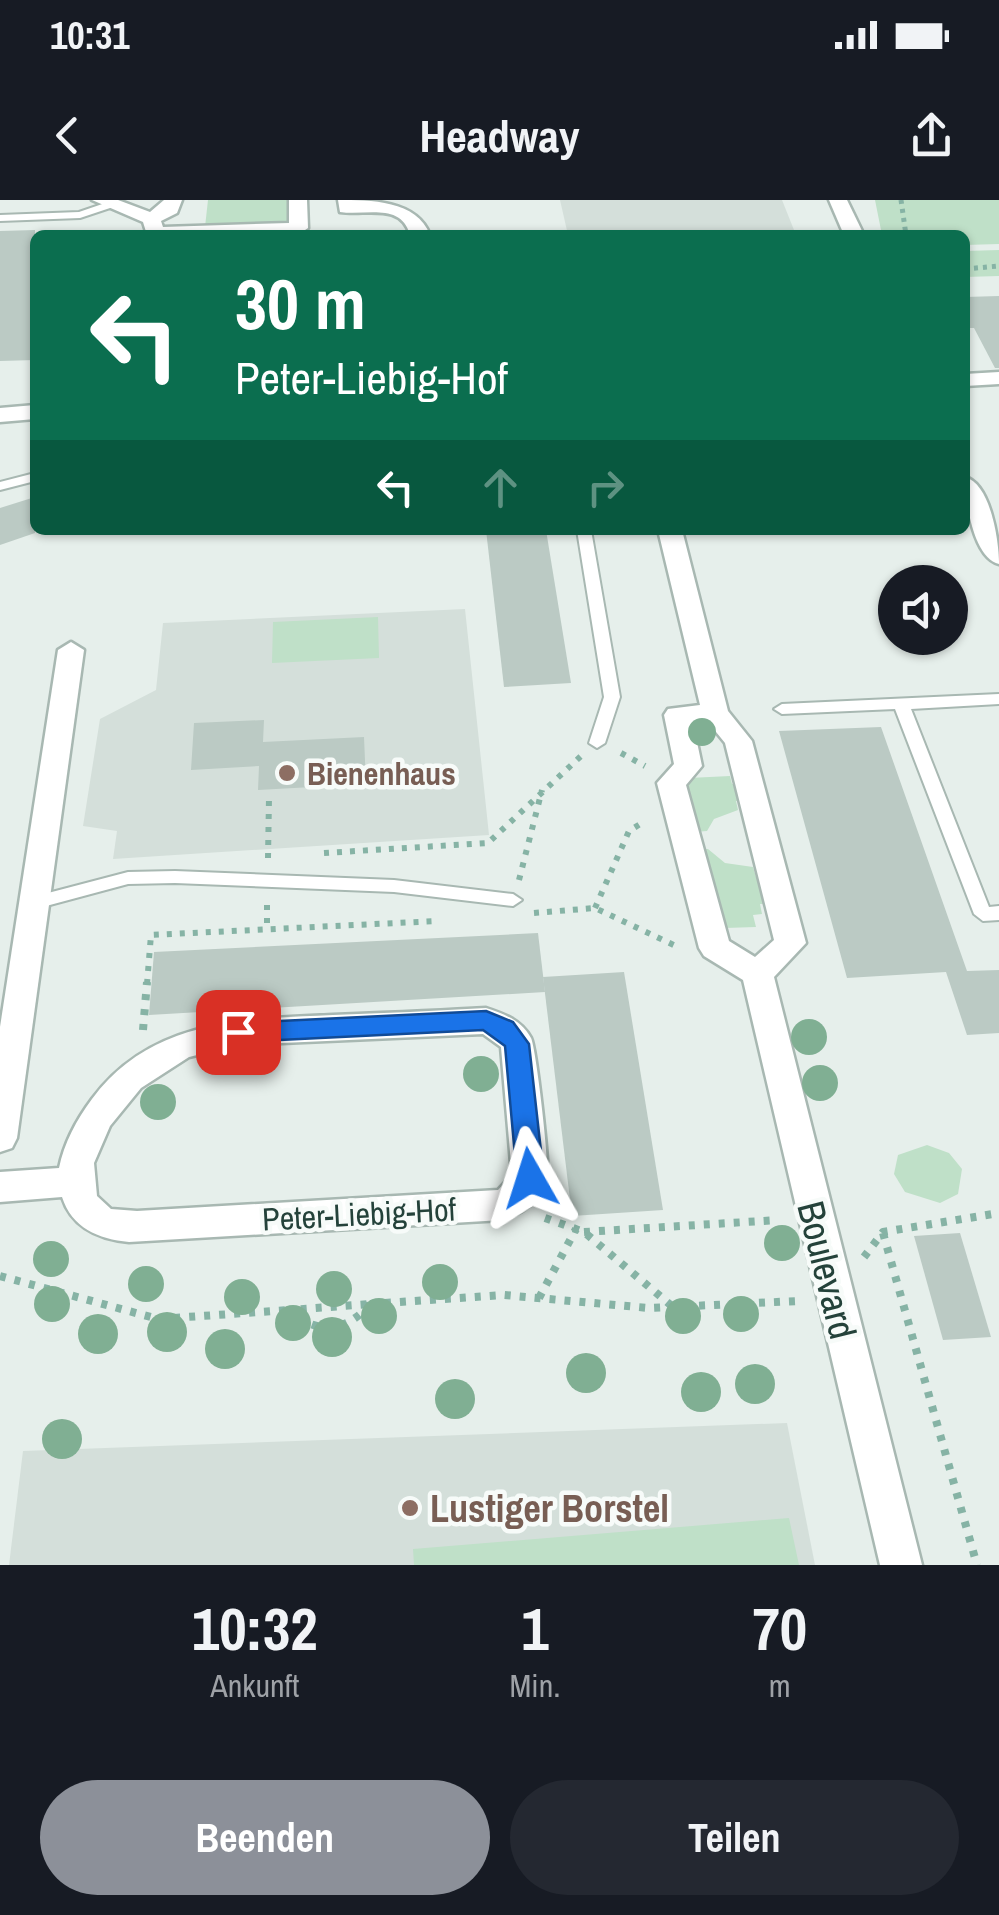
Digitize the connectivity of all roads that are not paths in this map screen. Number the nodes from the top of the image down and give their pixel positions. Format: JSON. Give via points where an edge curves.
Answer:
{"nodes":[{"id":1,"x":173,"y":200,"type":"edge"},
{"id":2,"x":298,"y":200,"type":"edge"},
{"id":3,"x":838,"y":200,"type":"edge"},
{"id":4,"x":108,"y":202,"type":"edge"},
{"id":5,"x":327,"y":210,"type":"edge"},
{"id":6,"x":0,"y":218,"type":"edge"},
{"id":7,"x":150,"y":220,"type":"edge"},
{"id":8,"x":419,"y":230,"type":"edge"},
{"id":9,"x":852,"y":230,"type":"edge"},
{"id":10,"x":999,"y":378,"type":"edge"},
{"id":11,"x":970,"y":380,"type":"edge"},
{"id":12,"x":30,"y":413,"type":"edge"},
{"id":13,"x":0,"y":416,"type":"edge"},
{"id":14,"x":30,"y":479,"type":"edge"},
{"id":15,"x":0,"y":486,"type":"edge"},
{"id":16,"x":970,"y":495,"type":"edge"},
{"id":17,"x":585,"y":535,"type":"edge"},
{"id":18,"x":671,"y":535,"type":"edge"},
{"id":19,"x":999,"y":557,"type":"edge"},
{"id":20,"x":71,"y":650,"type":"dead end"},
{"id":21,"x":999,"y":699,"type":"edge"},
{"id":22,"x":901,"y":704,"type":"junction"},
{"id":23,"x":782,"y":709,"type":"dead end"},
{"id":24,"x":714,"y":713,"type":"junction"},
{"id":25,"x":597,"y":743,"type":"road end"},
{"id":26,"x":513,"y":900,"type":"road end"},
{"id":27,"x":35,"y":903,"type":"junction"},
{"id":28,"x":999,"y":913,"type":"edge"},
{"id":29,"x":748,"y":968,"type":"junction"},
{"id":30,"x":0,"y":1138,"type":"edge"},
{"id":31,"x":76,"y":1182,"type":"junction"},
{"id":32,"x":0,"y":1187,"type":"edge"},
{"id":33,"x":901,"y":1565,"type":"edge"}],
"edges":[{"from":1,"to":7,"type":"street"},
{"from":2,"to":5,"type":"street"},
{"from":3,"to":9,"type":"street"},
{"from":4,"to":6,"type":"lane","via":[[80,215]]},
{"from":4,"to":7,"type":"street"},
{"from":5,"to":7,"type":"street","via":[[299,228]]},
{"from":5,"to":8,"type":"street","via":[[392,206],[406,211]]},
{"from":10,"to":11,"type":"street"},
{"from":12,"to":13,"type":"street"},
{"from":14,"to":15,"type":"lane"},
{"from":16,"to":19,"type":"street"},
{"from":17,"to":25,"type":"lane","via":[[612,697]]},
{"from":18,"to":24,"type":"street"},
{"from":20,"to":27,"type":"street"},
{"from":21,"to":22,"type":"lane"},
{"from":22,"to":23,"type":"lane"},
{"from":22,"to":28,"type":"lane","via":[[983,914]]},
{"from":24,"to":29,"type":"street","via":[[738,741],[790,942]]},
{"from":24,"to":29,"type":"street","name":"Boulevard","via":[[678,714],[688,766],[671,784],[715,948]]},
{"from":26,"to":27,"type":"lane","via":[[394,886],[175,877],[128,878]]},
{"from":27,"to":30,"type":"street"},
{"from":29,"to":33,"type":"street","name":"Boulevard"},
{"from":31,"to":31,"type":"street","name":"Peter-Liebig-Hof","via":[[78,1153],[104,1107],[140,1068],[202,1037],[486,1020],[517,1044],[530,1178],[514,1199],[482,1207],[118,1226],[87,1209]]},
{"from":31,"to":32,"type":"street"}]}
